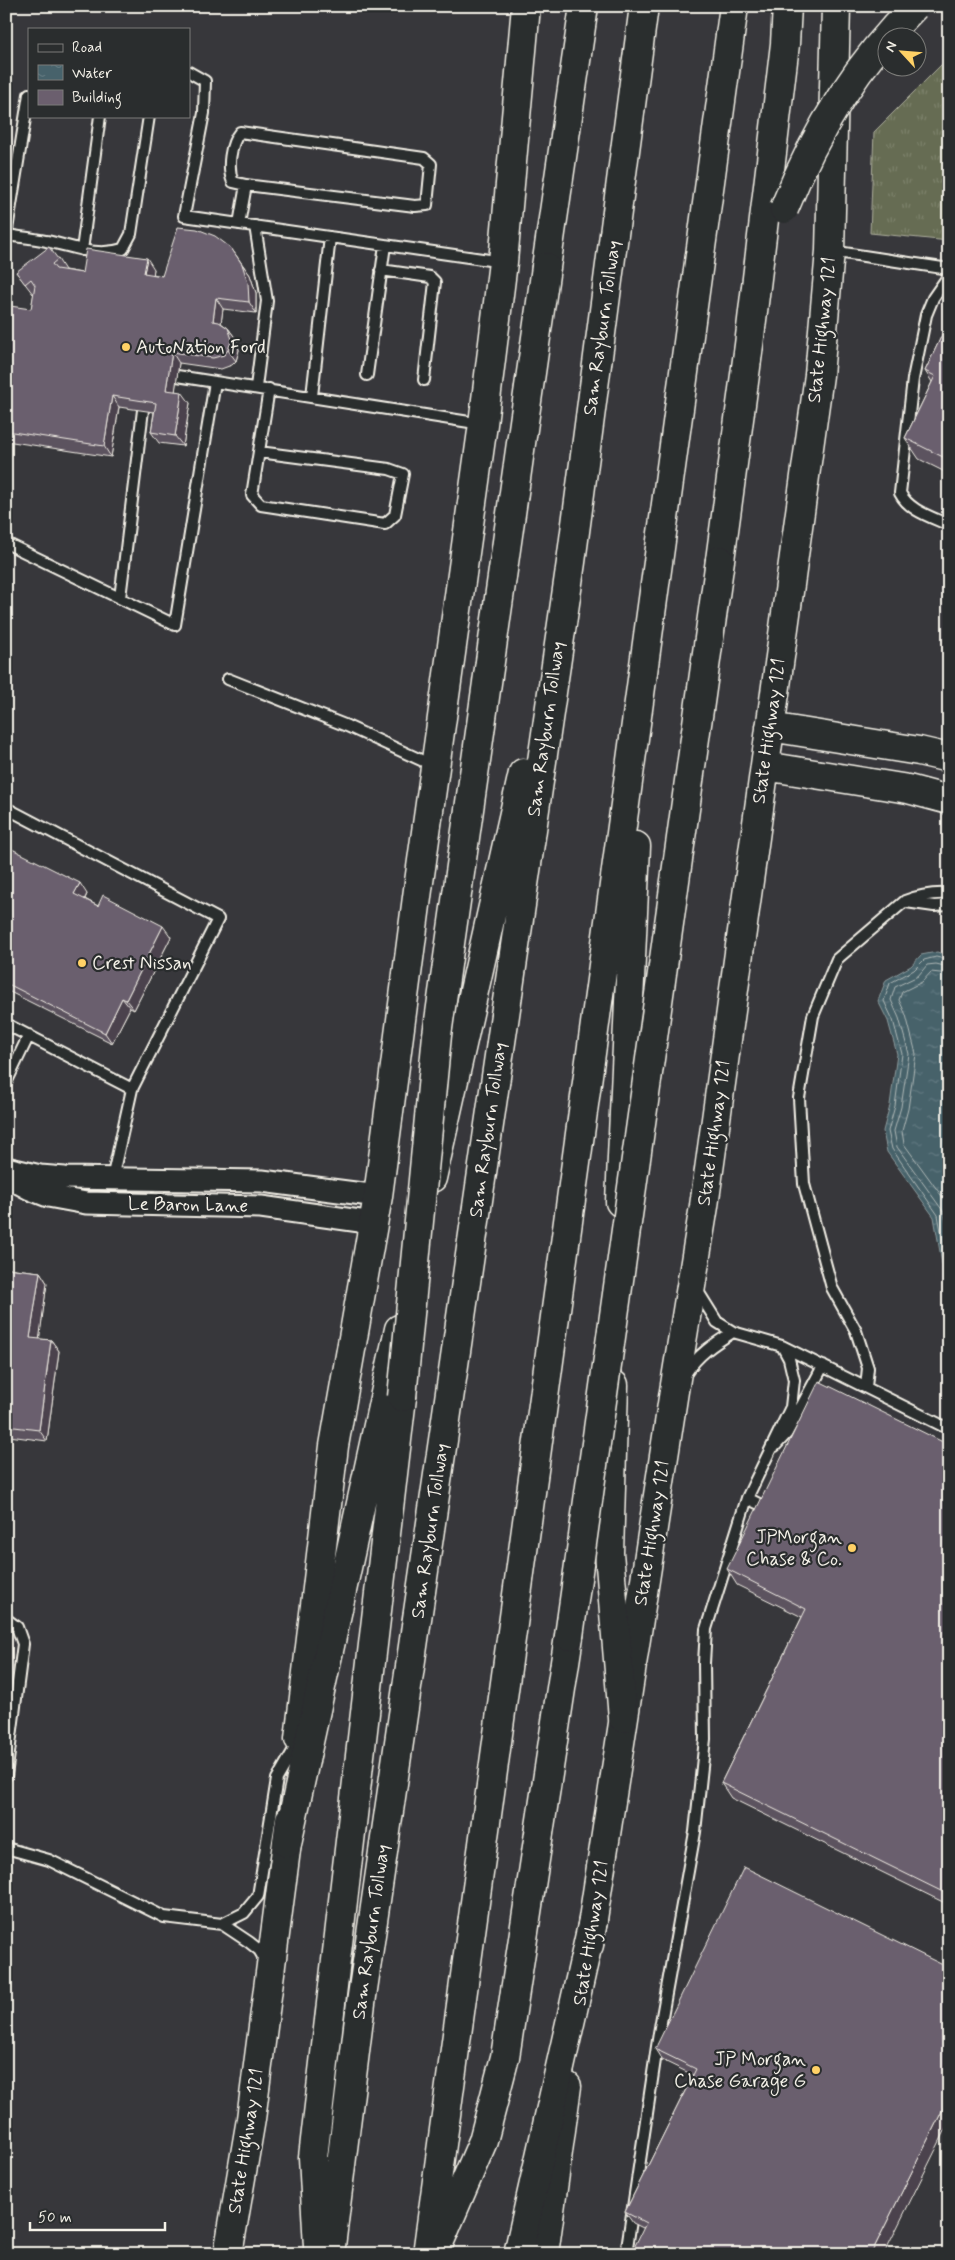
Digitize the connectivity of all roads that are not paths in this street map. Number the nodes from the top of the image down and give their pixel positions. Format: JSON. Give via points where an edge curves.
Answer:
{"nodes":[{"id":1,"x":526,"y":6,"type":"edge"},
{"id":2,"x":584,"y":6,"type":"edge"},
{"id":3,"x":589,"y":6,"type":"edge"},
{"id":4,"x":644,"y":6,"type":"edge"},
{"id":5,"x":734,"y":6,"type":"edge"},
{"id":6,"x":787,"y":6,"type":"edge"},
{"id":7,"x":836,"y":6,"type":"edge"},
{"id":8,"x":915,"y":6,"type":"edge"},
{"id":9,"x":579,"y":44,"type":"junction"},
{"id":10,"x":190,"y":72,"type":"edge"},
{"id":11,"x":28,"y":100,"type":"edge"},
{"id":12,"x":100,"y":118,"type":"edge"},
{"id":13,"x":149,"y":118,"type":"edge"},
{"id":14,"x":246,"y":185,"type":"junction"},
{"id":15,"x":239,"y":224,"type":"junction"},
{"id":16,"x":255,"y":226,"type":"junction"},
{"id":17,"x":6,"y":236,"type":"edge"},
{"id":18,"x":330,"y":237,"type":"junction"},
{"id":19,"x":384,"y":245,"type":"junction"},
{"id":20,"x":82,"y":250,"type":"junction"},
{"id":21,"x":830,"y":251,"type":"junction"},
{"id":22,"x":503,"y":262,"type":"junction"},
{"id":23,"x":949,"y":269,"type":"edge"},
{"id":24,"x":381,"y":270,"type":"junction"},
{"id":25,"x":949,"y":275,"type":"edge"},
{"id":26,"x":749,"y":345,"type":"junction"},
{"id":27,"x":367,"y":375,"type":"dead end"},
{"id":28,"x":177,"y":376,"type":"dead end"},
{"id":29,"x":424,"y":380,"type":"dead end"},
{"id":30,"x":215,"y":382,"type":"junction"},
{"id":31,"x":256,"y":387,"type":"junction"},
{"id":32,"x":269,"y":389,"type":"junction"},
{"id":33,"x":312,"y":396,"type":"junction"},
{"id":34,"x":143,"y":410,"type":"edge"},
{"id":35,"x":483,"y":424,"type":"junction"},
{"id":36,"x":259,"y":452,"type":"junction"},
{"id":37,"x":949,"y":526,"type":"edge"},
{"id":38,"x":6,"y":543,"type":"edge"},
{"id":39,"x":571,"y":562,"type":"junction"},
{"id":40,"x":120,"y":598,"type":"junction"},
{"id":41,"x":644,"y":664,"type":"junction"},
{"id":42,"x":228,"y":679,"type":"dead end"},
{"id":43,"x":770,"y":727,"type":"junction"},
{"id":44,"x":949,"y":758,"type":"edge"},
{"id":45,"x":765,"y":766,"type":"junction"},
{"id":46,"x":435,"y":767,"type":"junction"},
{"id":47,"x":949,"y":800,"type":"edge"},
{"id":48,"x":6,"y":808,"type":"edge"},
{"id":49,"x":949,"y":894,"type":"edge"},
{"id":50,"x":905,"y":901,"type":"junction"},
{"id":51,"x":949,"y":905,"type":"edge"},
{"id":52,"x":6,"y":1024,"type":"edge"},
{"id":53,"x":29,"y":1035,"type":"junction"},
{"id":54,"x":6,"y":1083,"type":"edge"},
{"id":55,"x":132,"y":1089,"type":"junction"},
{"id":56,"x":6,"y":1168,"type":"edge"},
{"id":57,"x":6,"y":1176,"type":"edge"},
{"id":58,"x":112,"y":1179,"type":"junction"},
{"id":59,"x":378,"y":1196,"type":"junction"},
{"id":60,"x":374,"y":1223,"type":"junction"},
{"id":61,"x":692,"y":1282,"type":"junction"},
{"id":62,"x":733,"y":1332,"type":"junction"},
{"id":63,"x":782,"y":1346,"type":"junction"},
{"id":64,"x":823,"y":1366,"type":"junction"},
{"id":65,"x":866,"y":1387,"type":"junction"},
{"id":66,"x":674,"y":1390,"type":"junction"},
{"id":67,"x":949,"y":1429,"type":"edge"},
{"id":68,"x":768,"y":1454,"type":"junction"},
{"id":69,"x":747,"y":1498,"type":"junction"},
{"id":70,"x":774,"y":1511,"type":"edge"},
{"id":71,"x":6,"y":1619,"type":"edge"},
{"id":72,"x":623,"y":1718,"type":"junction"},
{"id":73,"x":299,"y":1742,"type":"junction"},
{"id":74,"x":6,"y":1776,"type":"edge"},
{"id":75,"x":287,"y":1843,"type":"junction"},
{"id":76,"x":6,"y":1848,"type":"edge"},
{"id":77,"x":593,"y":1921,"type":"junction"},
{"id":78,"x":222,"y":1924,"type":"junction"},
{"id":79,"x":270,"y":1967,"type":"junction"},
{"id":80,"x":228,"y":2254,"type":"edge"},
{"id":81,"x":318,"y":2254,"type":"edge"},
{"id":82,"x":330,"y":2254,"type":"edge"},
{"id":83,"x":426,"y":2254,"type":"edge"},
{"id":84,"x":435,"y":2254,"type":"edge"},
{"id":85,"x":518,"y":2254,"type":"edge"},
{"id":86,"x":544,"y":2254,"type":"edge"},
{"id":87,"x":626,"y":2254,"type":"edge"}],
"edges":[{"from":1,"to":22,"type":"main road","name":"State Highway 121"},
{"from":2,"to":9,"type":"main road"},
{"from":3,"to":9,"type":"main road"},
{"from":4,"to":39,"type":"main road","name":"Sam Rayburn Tollway"},
{"from":5,"to":41,"type":"main road"},
{"from":6,"to":26,"type":"main road"},
{"from":7,"to":21,"type":"main road","name":"State Highway 121"},
{"from":8,"to":26,"type":"main road","bridge":true,"via":[[854,79],[806,158],[775,235]]},
{"from":9,"to":81,"type":"main road","bridge":true,"via":[[437,1035],[404,1377],[313,2157]]},
{"from":10,"to":15,"type":"lane","via":[[205,80],[204,113],[184,216]]},
{"from":11,"to":17,"type":"lane"},
{"from":12,"to":20,"type":"lane"},
{"from":13,"to":20,"type":"lane","via":[[131,234],[123,249],[109,254]]},
{"from":14,"to":14,"type":"lane","via":[[233,182],[229,174],[233,140],[240,132],[424,158],[432,164],[427,205]]},
{"from":14,"to":15,"type":"lane"},
{"from":15,"to":16,"type":"lane"},
{"from":16,"to":18,"type":"lane"},
{"from":16,"to":31,"type":"lane","via":[[267,301]]},
{"from":17,"to":20,"type":"lane"},
{"from":18,"to":19,"type":"lane"},
{"from":18,"to":33,"type":"lane"},
{"from":19,"to":22,"type":"lane"},
{"from":19,"to":24,"type":"lane"},
{"from":21,"to":23,"type":"lane"},
{"from":21,"to":43,"type":"main road","name":"State Highway 121","via":[[818,376]]},
{"from":22,"to":35,"type":"main road","name":"State Highway 121"},
{"from":24,"to":27,"type":"lane"},
{"from":24,"to":29,"type":"lane","via":[[430,278],[435,282]]},
{"from":25,"to":37,"type":"lane","via":[[926,315],[913,380],[900,493],[910,506]]},
{"from":26,"to":84,"type":"main road","bridge":true,"via":[[569,1636],[505,2057],[483,2141]]},
{"from":28,"to":30,"type":"lane"},
{"from":30,"to":31,"type":"lane"},
{"from":30,"to":40,"type":"lane","via":[[175,625]]},
{"from":31,"to":32,"type":"lane"},
{"from":32,"to":33,"type":"lane"},
{"from":32,"to":36,"type":"lane"},
{"from":33,"to":35,"type":"lane"},
{"from":34,"to":40,"type":"lane"},
{"from":35,"to":46,"type":"main road","name":"State Highway 121"},
{"from":36,"to":36,"type":"lane","via":[[252,495],[261,505],[384,524],[395,514],[404,474],[389,469]]},
{"from":38,"to":40,"type":"lane"},
{"from":39,"to":75,"type":"main road"},
{"from":39,"to":82,"type":"main road","name":"Sam Rayburn Tollway","via":[[362,1993]]},
{"from":41,"to":72,"type":"main road","via":[[622,1151],[609,1553]]},
{"from":41,"to":83,"type":"main road"},
{"from":42,"to":46,"type":"lane","via":[[346,726]]},
{"from":43,"to":44,"type":"main road"},
{"from":43,"to":45,"type":"main road","name":"State Highway 121"},
{"from":45,"to":47,"type":"main road","via":[[908,789]]},
{"from":45,"to":61,"type":"main road","name":"State Highway 121"},
{"from":46,"to":59,"type":"main road","name":"State Highway 121"},
{"from":48,"to":55,"type":"lane","via":[[218,919]]},
{"from":49,"to":50,"type":"lane","via":[[935,893]]},
{"from":50,"to":51,"type":"lane"},
{"from":50,"to":65,"type":"lane","via":[[837,959],[813,1016],[799,1098],[804,1184],[832,1288],[856,1331],[868,1368]]},
{"from":52,"to":53,"type":"lane"},
{"from":53,"to":54,"type":"lane"},
{"from":53,"to":55,"type":"lane"},
{"from":55,"to":58,"type":"lane"},
{"from":56,"to":58,"type":"street","name":"Le Baron Lane","via":[[40,1176]]},
{"from":57,"to":60,"type":"street","name":"Le Baron Lane","via":[[48,1196],[86,1203],[261,1207]]},
{"from":58,"to":59,"type":"street","name":"Le Baron Lane","via":[[262,1181]]},
{"from":59,"to":60,"type":"main road","name":"State Highway 121"},
{"from":60,"to":73,"type":"main road","name":"State Highway 121","via":[[334,1446]]},
{"from":61,"to":62,"type":"lane","via":[[717,1322]]},
{"from":61,"to":66,"type":"main road","name":"State Highway 121"},
{"from":62,"to":63,"type":"lane"},
{"from":62,"to":66,"type":"lane","via":[[694,1361]]},
{"from":63,"to":64,"type":"lane"},
{"from":63,"to":68,"type":"lane","via":[[790,1359],[794,1380],[791,1407]]},
{"from":64,"to":65,"type":"lane"},
{"from":64,"to":68,"type":"lane","via":[[787,1434]]},
{"from":65,"to":67,"type":"lane"},
{"from":66,"to":72,"type":"main road","name":"State Highway 121"},
{"from":68,"to":69,"type":"lane"},
{"from":69,"to":70,"type":"lane"},
{"from":69,"to":87,"type":"lane","via":[[706,1629],[705,1739],[695,1832],[659,2033]]},
{"from":71,"to":74,"type":"lane","via":[[17,1627],[23,1644]]},
{"from":72,"to":77,"type":"main road","name":"State Highway 121"},
{"from":73,"to":75,"type":"main road","name":"State Highway 121"},
{"from":73,"to":78,"type":"lane","via":[[277,1779],[258,1896],[244,1912]]},
{"from":75,"to":79,"type":"main road","name":"State Highway 121"},
{"from":76,"to":78,"type":"lane","via":[[49,1860],[164,1917]]},
{"from":77,"to":85,"type":"main road"},
{"from":77,"to":86,"type":"main road","name":"State Highway 121"},
{"from":78,"to":79,"type":"lane","via":[[259,1950]]},
{"from":79,"to":80,"type":"main road","name":"State Highway 121","via":[[251,2119]]}]}
